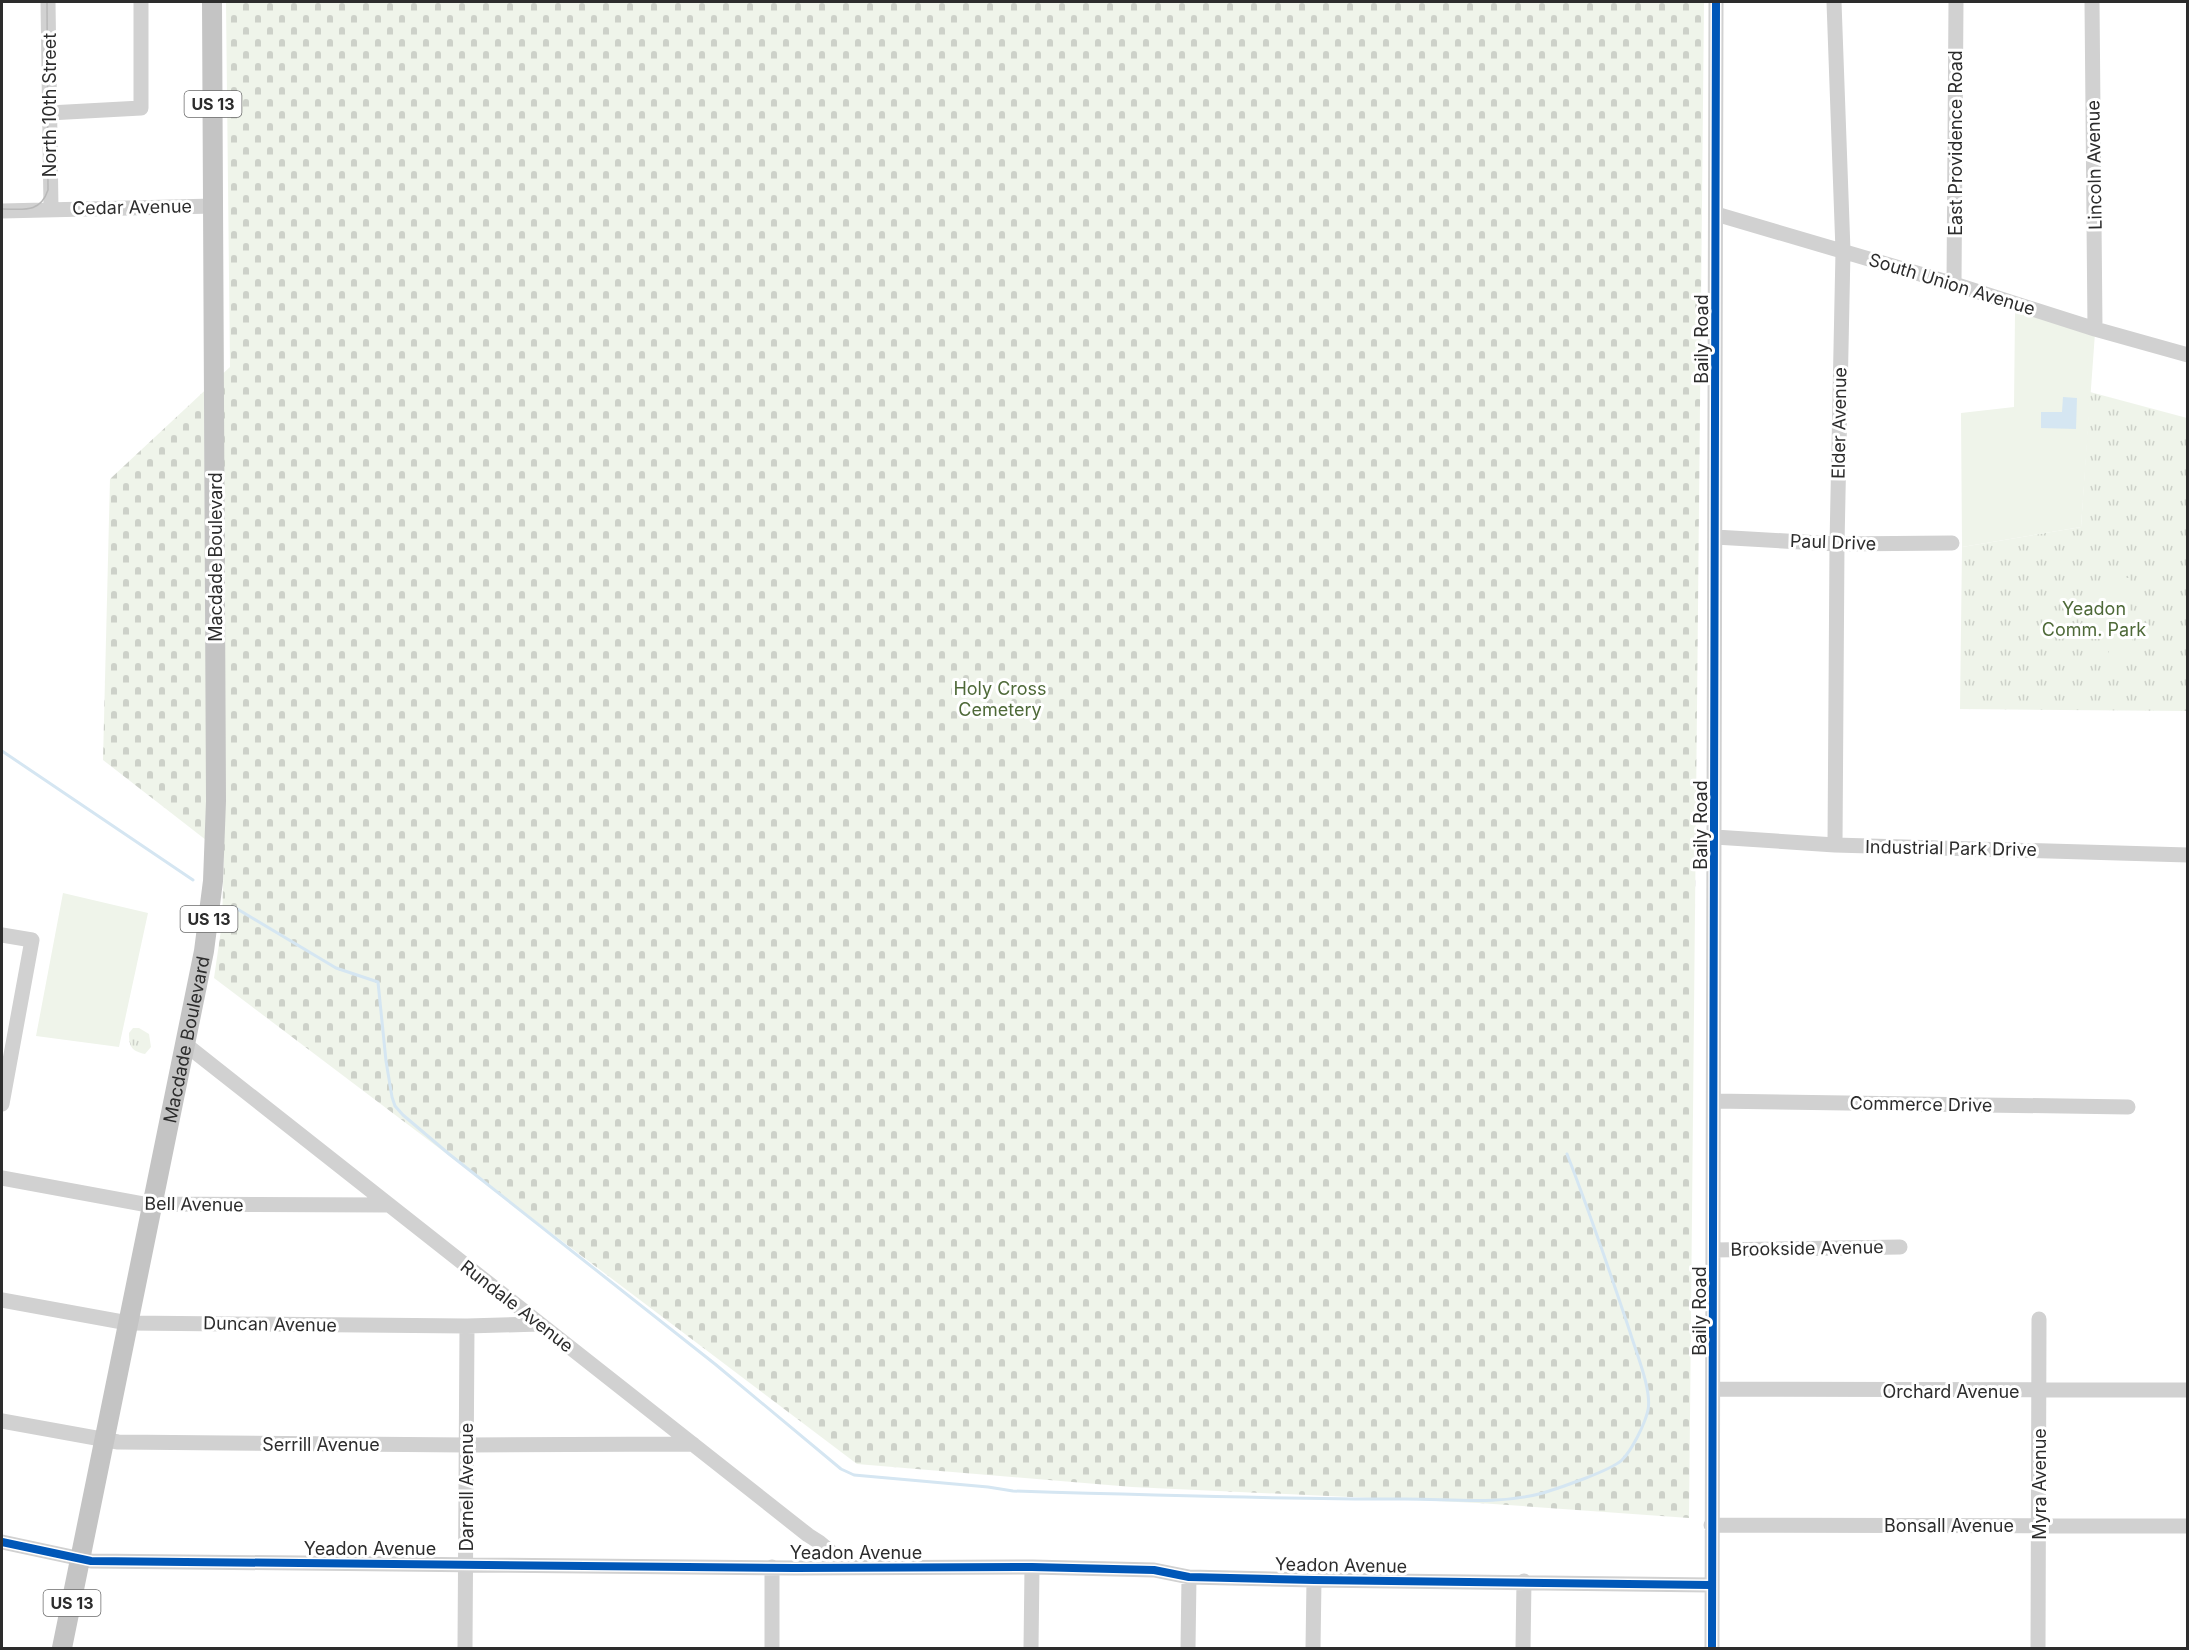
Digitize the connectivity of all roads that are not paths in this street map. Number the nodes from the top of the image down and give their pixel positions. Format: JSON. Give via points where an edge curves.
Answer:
{"nodes":[{"id":1,"x":48,"y":2,"type":"edge"},
{"id":2,"x":141,"y":2,"type":"edge"},
{"id":3,"x":212,"y":2,"type":"edge"},
{"id":4,"x":1716,"y":2,"type":"edge"},
{"id":5,"x":1834,"y":2,"type":"edge"},
{"id":6,"x":1956,"y":2,"type":"edge"},
{"id":7,"x":2092,"y":2,"type":"edge"},
{"id":8,"x":49,"y":113,"type":"junction"},
{"id":9,"x":214,"y":206,"type":"junction"},
{"id":10,"x":2,"y":209,"type":"edge"},
{"id":11,"x":51,"y":209,"type":"junction"},
{"id":12,"x":1716,"y":214,"type":"junction"},
{"id":13,"x":1843,"y":251,"type":"junction"},
{"id":14,"x":1954,"y":284,"type":"junction"},
{"id":15,"x":2095,"y":329,"type":"junction"},
{"id":16,"x":2187,"y":355,"type":"edge"},
{"id":17,"x":1715,"y":537,"type":"junction"},
{"id":18,"x":1952,"y":543,"type":"dead end"},
{"id":19,"x":1837,"y":544,"type":"junction"},
{"id":20,"x":1715,"y":837,"type":"junction"},
{"id":21,"x":1835,"y":845,"type":"junction"},
{"id":22,"x":2187,"y":855,"type":"edge"},
{"id":23,"x":2,"y":935,"type":"edge"},
{"id":24,"x":185,"y":1044,"type":"junction"},
{"id":25,"x":6,"y":1060,"type":"edge"},
{"id":26,"x":1714,"y":1101,"type":"junction"},
{"id":27,"x":2,"y":1104,"type":"edge"},
{"id":28,"x":2128,"y":1107,"type":"dead end"},
{"id":29,"x":2,"y":1178,"type":"edge"},
{"id":30,"x":153,"y":1204,"type":"junction"},
{"id":31,"x":389,"y":1205,"type":"junction"},
{"id":32,"x":1900,"y":1247,"type":"dead end"},
{"id":33,"x":1714,"y":1250,"type":"junction"},
{"id":34,"x":2,"y":1300,"type":"edge"},
{"id":35,"x":2039,"y":1320,"type":"dead end"},
{"id":36,"x":128,"y":1323,"type":"junction"},
{"id":37,"x":540,"y":1324,"type":"junction"},
{"id":38,"x":468,"y":1326,"type":"junction"},
{"id":39,"x":1714,"y":1389,"type":"junction"},
{"id":40,"x":2187,"y":1390,"type":"edge"},
{"id":41,"x":2038,"y":1391,"type":"junction"},
{"id":42,"x":650,"y":1410,"type":"junction"},
{"id":43,"x":2,"y":1421,"type":"edge"},
{"id":44,"x":105,"y":1440,"type":"junction"},
{"id":45,"x":693,"y":1444,"type":"junction"},
{"id":46,"x":466,"y":1445,"type":"junction"},
{"id":47,"x":643,"y":1445,"type":"junction"},
{"id":48,"x":1711,"y":1525,"type":"junction"},
{"id":49,"x":2039,"y":1526,"type":"junction"},
{"id":50,"x":2187,"y":1526,"type":"edge"},
{"id":51,"x":808,"y":1535,"type":"junction"},
{"id":52,"x":2,"y":1542,"type":"edge"},
{"id":53,"x":81,"y":1558,"type":"junction"},
{"id":54,"x":466,"y":1563,"type":"junction"},
{"id":55,"x":772,"y":1567,"type":"junction"},
{"id":56,"x":849,"y":1567,"type":"junction"},
{"id":57,"x":1032,"y":1567,"type":"junction"},
{"id":58,"x":795,"y":1568,"type":"junction"},
{"id":59,"x":1189,"y":1577,"type":"junction"},
{"id":60,"x":1314,"y":1580,"type":"junction"},
{"id":61,"x":1524,"y":1581,"type":"junction"},
{"id":62,"x":1712,"y":1585,"type":"junction"},
{"id":63,"x":62,"y":1648,"type":"edge"},
{"id":64,"x":465,"y":1648,"type":"edge"},
{"id":65,"x":772,"y":1648,"type":"edge"},
{"id":66,"x":1031,"y":1648,"type":"edge"},
{"id":67,"x":1188,"y":1648,"type":"edge"},
{"id":68,"x":1313,"y":1648,"type":"edge"},
{"id":69,"x":1523,"y":1648,"type":"edge"},
{"id":70,"x":1712,"y":1648,"type":"edge"},
{"id":71,"x":2038,"y":1648,"type":"edge"}],
"edges":[{"from":1,"to":8,"type":"street","name":"North 10th Street"},
{"from":2,"to":8,"type":"street","via":[[141,108]]},
{"from":3,"to":9,"type":"main road","number":"US 13"},
{"from":4,"to":12,"type":"street","name":"Baily Road"},
{"from":5,"to":13,"type":"street","name":"Elder Avenue"},
{"from":6,"to":14,"type":"street","name":"East Providence Road"},
{"from":7,"to":15,"type":"street","name":"Lincoln Avenue"},
{"from":8,"to":11,"type":"street","name":"North 10th Street"},
{"from":9,"to":11,"type":"street","name":"Cedar Avenue"},
{"from":9,"to":24,"type":"main road","name":"Macdade Boulevard","number":"US 13","via":[[215,845],[208,927]]},
{"from":10,"to":11,"type":"street","name":"Cedar Avenue"},
{"from":12,"to":13,"type":"street","name":"South Union Avenue"},
{"from":12,"to":17,"type":"street","name":"Baily Road"},
{"from":13,"to":14,"type":"street","name":"South Union Avenue"},
{"from":13,"to":19,"type":"street","name":"Elder Avenue"},
{"from":14,"to":15,"type":"street","name":"South Union Avenue"},
{"from":15,"to":16,"type":"street","name":"South Union Avenue"},
{"from":17,"to":19,"type":"street","name":"Paul Drive"},
{"from":17,"to":20,"type":"street","name":"Baily Road"},
{"from":18,"to":19,"type":"street","name":"Paul Drive"},
{"from":19,"to":21,"type":"street","name":"Elder Avenue"},
{"from":20,"to":21,"type":"street","name":"Industrial Park Drive"},
{"from":20,"to":26,"type":"street","name":"Baily Road"},
{"from":21,"to":22,"type":"street","name":"Industrial Park Drive"},
{"from":23,"to":25,"type":"street","via":[[32,940]]},
{"from":24,"to":30,"type":"main road","name":"Macdade Boulevard","number":"US 13"},
{"from":24,"to":31,"type":"street","name":"Rundale Avenue"},
{"from":25,"to":27,"type":"street"},
{"from":26,"to":28,"type":"street","name":"Commerce Drive"},
{"from":26,"to":33,"type":"street","name":"Baily Road"},
{"from":29,"to":30,"type":"street","name":"Bell Avenue"},
{"from":30,"to":31,"type":"street","name":"Bell Avenue"},
{"from":30,"to":36,"type":"main road","name":"Macdade Boulevard","number":"US 13"},
{"from":31,"to":37,"type":"street","name":"Rundale Avenue"},
{"from":32,"to":33,"type":"street","name":"Brookside Avenue"},
{"from":33,"to":39,"type":"street","name":"Baily Road"},
{"from":34,"to":36,"type":"street","name":"Duncan Avenue"},
{"from":35,"to":41,"type":"street","name":"Myra Avenue"},
{"from":36,"to":38,"type":"street","name":"Duncan Avenue"},
{"from":36,"to":44,"type":"main road","name":"Macdade Boulevard","number":"US 13"},
{"from":37,"to":38,"type":"street","name":"Duncan Avenue"},
{"from":37,"to":42,"type":"street","name":"Rundale Avenue"},
{"from":38,"to":46,"type":"street","name":"Darnell Avenue"},
{"from":39,"to":41,"type":"street","name":"Orchard Avenue"},
{"from":39,"to":48,"type":"street","name":"Baily Road"},
{"from":40,"to":41,"type":"street","name":"Orchard Avenue"},
{"from":41,"to":49,"type":"street","name":"Myra Avenue"},
{"from":42,"to":45,"type":"street","name":"Rundale Avenue"},
{"from":42,"to":47,"type":"street","via":[[656,1432]]},
{"from":43,"to":44,"type":"street","name":"Serrill Avenue"},
{"from":44,"to":46,"type":"street","name":"Serrill Avenue"},
{"from":44,"to":53,"type":"main road","name":"Macdade Boulevard","number":"US 13"},
{"from":45,"to":47,"type":"street","name":"Serrill Avenue"},
{"from":45,"to":51,"type":"street","name":"Rundale Avenue"},
{"from":46,"to":47,"type":"street","name":"Serrill Avenue"},
{"from":46,"to":54,"type":"street","name":"Darnell Avenue"},
{"from":48,"to":49,"type":"street","name":"Bonsall Avenue"},
{"from":48,"to":62,"type":"street","name":"Baily Road"},
{"from":49,"to":50,"type":"street","name":"Bonsall Avenue"},
{"from":49,"to":71,"type":"street","name":"Myra Avenue"},
{"from":51,"to":56,"type":"street","name":"Rundale Avenue"},
{"from":51,"to":58,"type":"street","via":[[812,1555]]},
{"from":52,"to":53,"type":"street","name":"Yeadon Avenue"},
{"from":53,"to":54,"type":"street","name":"Yeadon Avenue"},
{"from":53,"to":63,"type":"main road","name":"Macdade Boulevard","number":"US 13"},
{"from":54,"to":55,"type":"street","name":"Yeadon Avenue"},
{"from":54,"to":64,"type":"street","name":"Darnell Avenue"},
{"from":55,"to":58,"type":"street","name":"Yeadon Avenue"},
{"from":55,"to":65,"type":"street"},
{"from":56,"to":57,"type":"street","name":"Yeadon Avenue"},
{"from":56,"to":58,"type":"street","name":"Yeadon Avenue"},
{"from":57,"to":59,"type":"street","name":"Yeadon Avenue","via":[[1154,1570]]},
{"from":57,"to":66,"type":"street"},
{"from":59,"to":60,"type":"street","name":"Yeadon Avenue"},
{"from":59,"to":67,"type":"street"},
{"from":60,"to":61,"type":"street","name":"Yeadon Avenue"},
{"from":60,"to":68,"type":"street"},
{"from":61,"to":62,"type":"street","name":"Yeadon Avenue"},
{"from":61,"to":69,"type":"street"},
{"from":62,"to":70,"type":"street","name":"Baily Road"}]}
